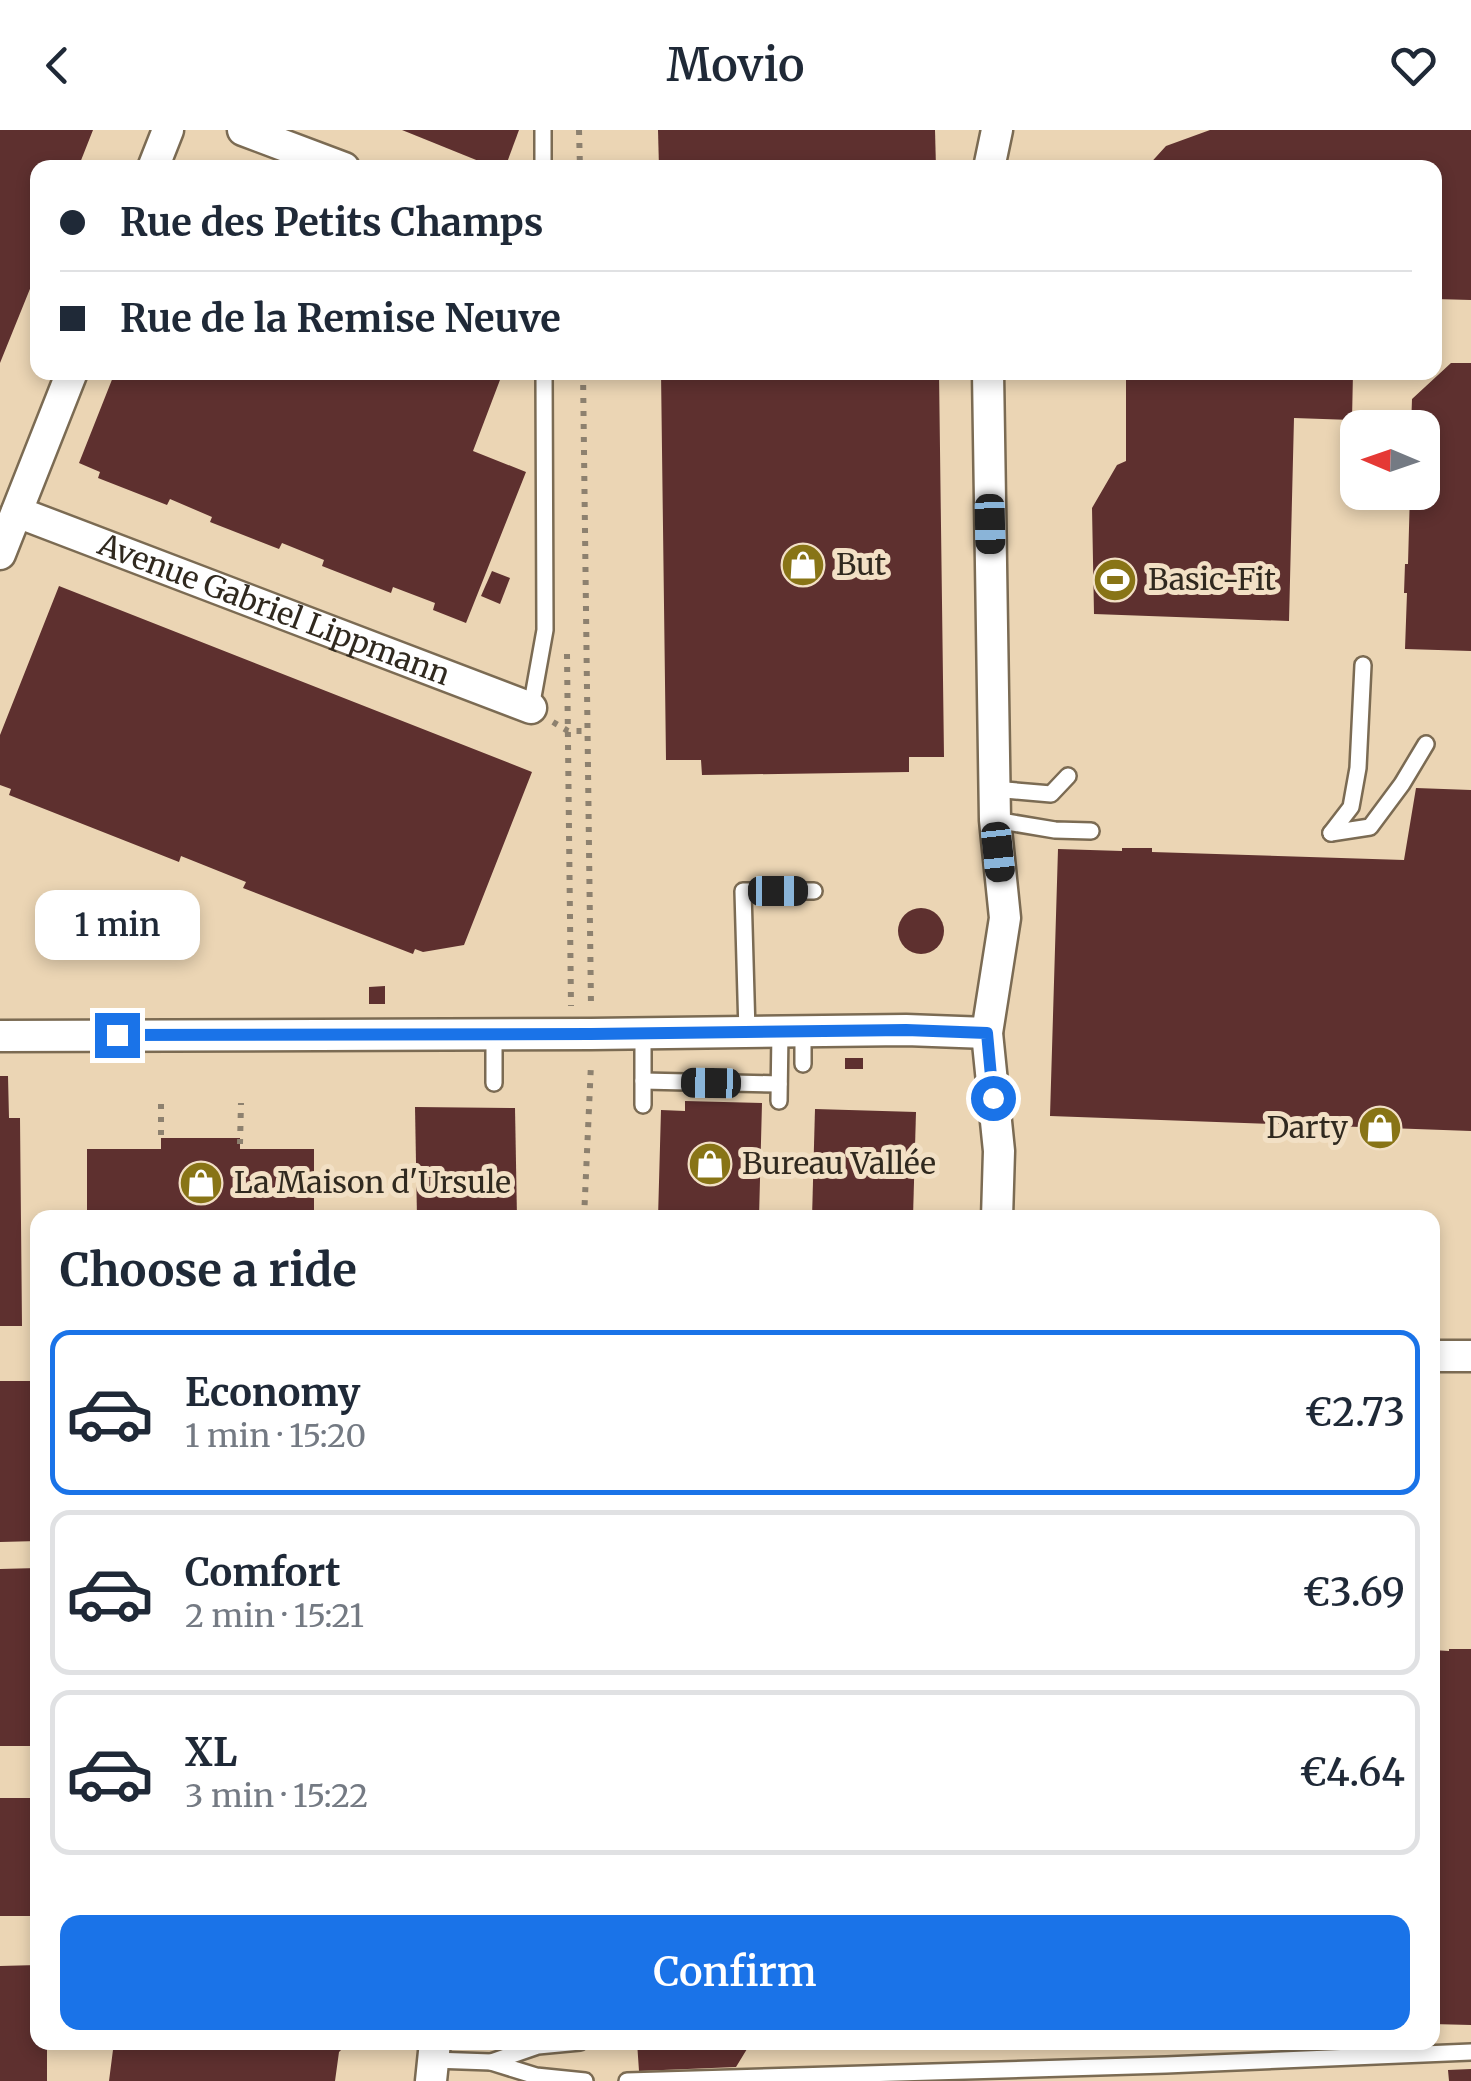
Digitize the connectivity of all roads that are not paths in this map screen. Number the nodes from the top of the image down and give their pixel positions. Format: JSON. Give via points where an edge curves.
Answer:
{"nodes":[{"id":1,"x":168,"y":130,"type":"edge"},
{"id":2,"x":242,"y":130,"type":"edge"},
{"id":3,"x":542,"y":130,"type":"edge"},
{"id":4,"x":997,"y":130,"type":"edge"},
{"id":5,"x":157,"y":160,"type":"edge"},
{"id":6,"x":323,"y":160,"type":"edge"},
{"id":7,"x":543,"y":160,"type":"edge"},
{"id":8,"x":991,"y":160,"type":"edge"},
{"id":9,"x":69,"y":380,"type":"edge"},
{"id":10,"x":544,"y":380,"type":"edge"},
{"id":11,"x":988,"y":380,"type":"edge"},
{"id":12,"x":17,"y":512,"type":"junction"},
{"id":13,"x":0,"y":554,"type":"edge"},
{"id":14,"x":1363,"y":665,"type":"dead end"},
{"id":15,"x":531,"y":708,"type":"joint"},
{"id":16,"x":1426,"y":744,"type":"dead end"},
{"id":17,"x":1068,"y":776,"type":"dead end"},
{"id":18,"x":994,"y":788,"type":"junction"},
{"id":19,"x":995,"y":820,"type":"junction"},
{"id":20,"x":1091,"y":831,"type":"dead end"},
{"id":21,"x":814,"y":891,"type":"dead end"},
{"id":22,"x":791,"y":1031,"type":"junction"},
{"id":23,"x":747,"y":1032,"type":"junction"},
{"id":24,"x":987,"y":1033,"type":"junction"},
{"id":25,"x":494,"y":1034,"type":"junction"},
{"id":26,"x":643,"y":1034,"type":"junction"},
{"id":27,"x":0,"y":1036,"type":"edge"},
{"id":28,"x":803,"y":1064,"type":"dead end"},
{"id":29,"x":643,"y":1081,"type":"junction"},
{"id":30,"x":494,"y":1083,"type":"dead end"},
{"id":31,"x":643,"y":1105,"type":"dead end"},
{"id":32,"x":998,"y":1210,"type":"edge"},
{"id":33,"x":1440,"y":1356,"type":"edge"},
{"id":34,"x":1471,"y":1356,"type":"edge"},
{"id":35,"x":526,"y":2050,"type":"edge"},
{"id":36,"x":1471,"y":2052,"type":"edge"},
{"id":37,"x":433,"y":2061,"type":"edge"},
{"id":38,"x":491,"y":2062,"type":"junction"},
{"id":39,"x":584,"y":2081,"type":"edge"},
{"id":40,"x":627,"y":2081,"type":"edge"}],
"edges":[{"from":1,"to":5,"type":"street"},
{"from":2,"to":6,"type":"street"},
{"from":3,"to":7,"type":"lane"},
{"from":4,"to":8,"type":"street"},
{"from":9,"to":12,"type":"street"},
{"from":10,"to":15,"type":"lane","via":[[545,630]]},
{"from":11,"to":18,"type":"street"},
{"from":12,"to":13,"type":"street"},
{"from":12,"to":15,"type":"street","name":"Avenue Gabriel Lippmann"},
{"from":14,"to":16,"type":"lane","via":[[1351,807],[1331,833],[1370,827]]},
{"from":17,"to":18,"type":"lane","via":[[1051,794]]},
{"from":18,"to":19,"type":"street"},
{"from":19,"to":20,"type":"lane"},
{"from":19,"to":24,"type":"street","via":[[1005,918]]},
{"from":21,"to":23,"type":"lane","via":[[742,891]]},
{"from":22,"to":23,"type":"street"},
{"from":22,"to":24,"type":"street"},
{"from":22,"to":28,"type":"lane"},
{"from":22,"to":29,"type":"lane","via":[[779,1093]]},
{"from":23,"to":26,"type":"street"},
{"from":24,"to":32,"type":"street"},
{"from":25,"to":26,"type":"street"},
{"from":25,"to":27,"type":"street"},
{"from":25,"to":30,"type":"lane"},
{"from":26,"to":29,"type":"lane"},
{"from":29,"to":31,"type":"lane"},
{"from":33,"to":34,"type":"street"},
{"from":35,"to":38,"type":"lane"},
{"from":36,"to":40,"type":"lane"},
{"from":37,"to":38,"type":"lane"},
{"from":38,"to":39,"type":"lane"}]}
